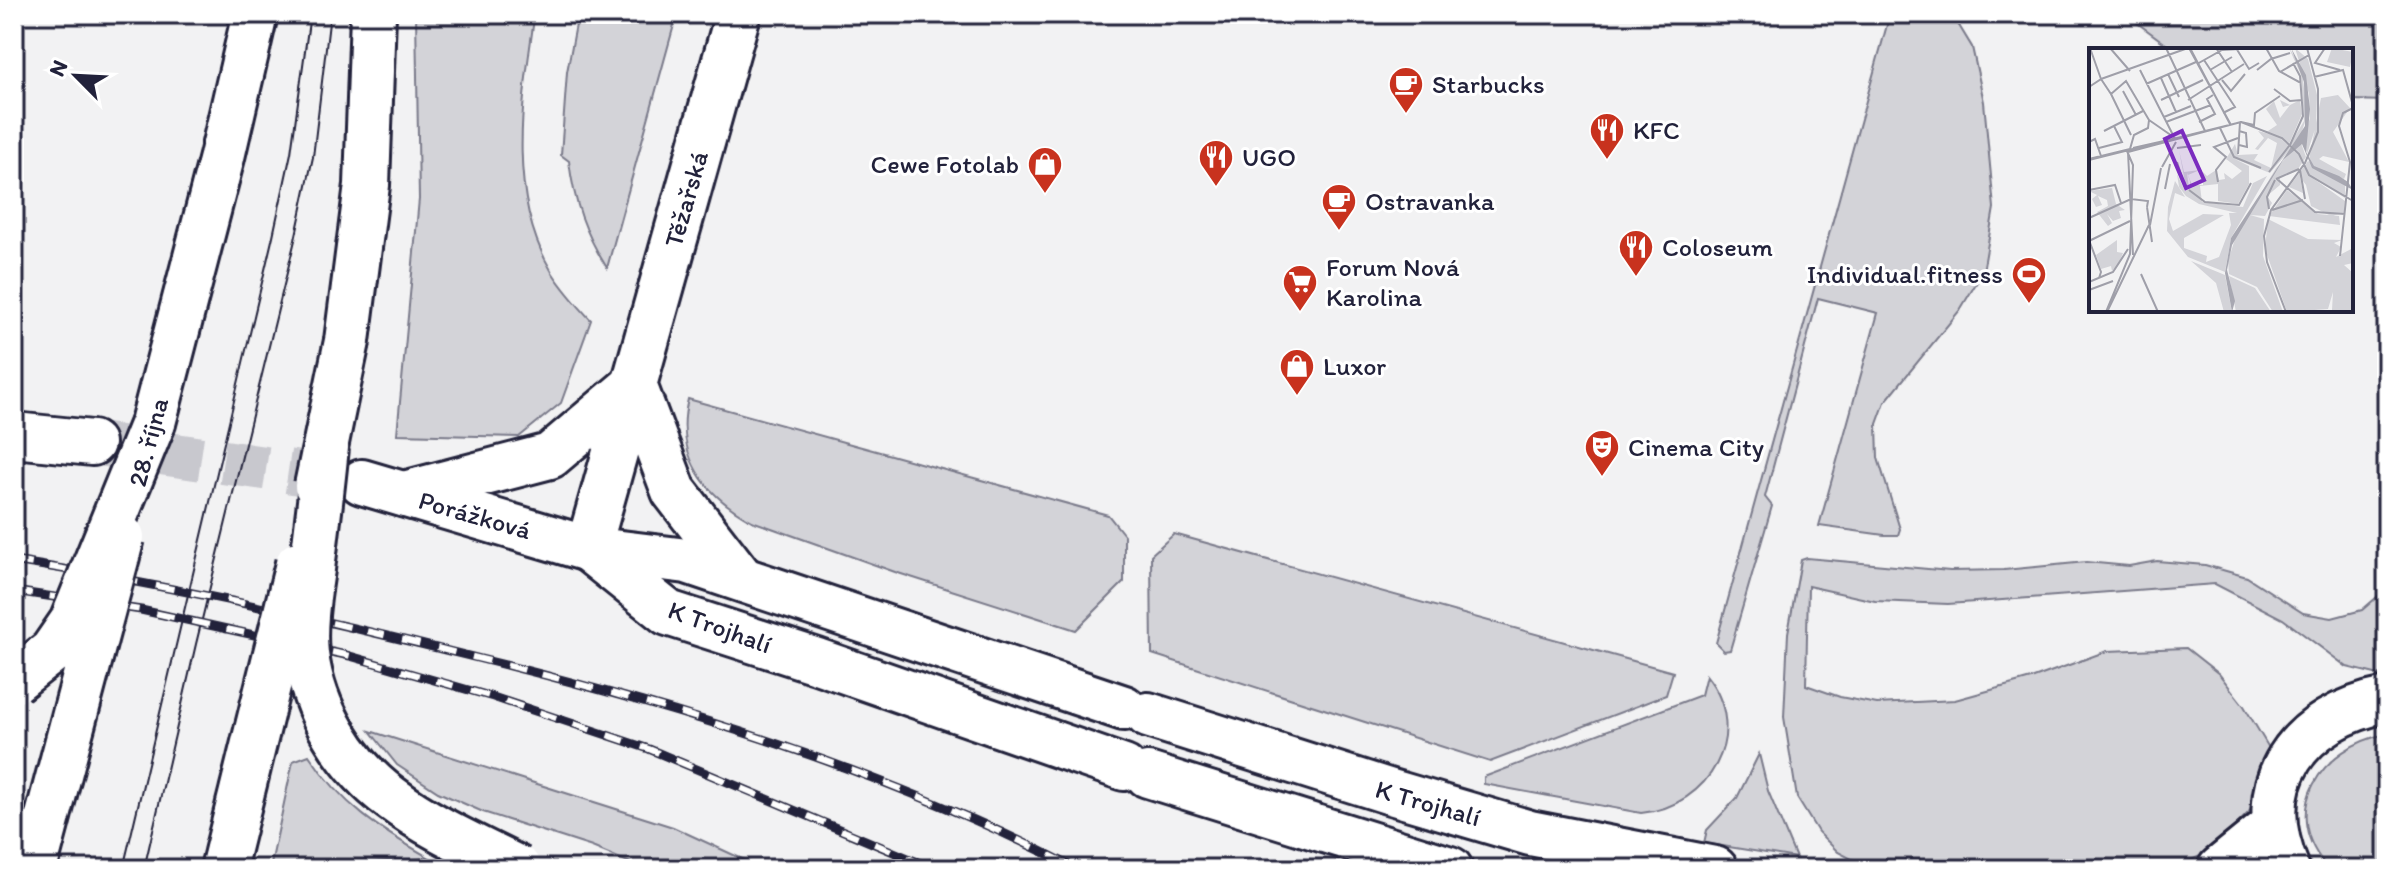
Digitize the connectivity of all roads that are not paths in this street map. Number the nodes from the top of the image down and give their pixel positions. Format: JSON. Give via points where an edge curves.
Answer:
{"nodes":[{"id":1,"x":255,"y":14,"type":"edge"},
{"id":2,"x":373,"y":14,"type":"edge"},
{"id":3,"x":738,"y":14,"type":"edge"},
{"id":4,"x":634,"y":385,"type":"junction"},
{"id":5,"x":153,"y":423,"type":"junction"},
{"id":6,"x":14,"y":435,"type":"edge"},
{"id":7,"x":92,"y":443,"type":"tunnel mouth"},
{"id":8,"x":326,"y":447,"type":"junction"},
{"id":9,"x":362,"y":482,"type":"tunnel mouth"},
{"id":10,"x":404,"y":494,"type":"junction"},
{"id":11,"x":588,"y":549,"type":"junction"},
{"id":12,"x":742,"y":579,"type":"junction"},
{"id":13,"x":14,"y":681,"type":"edge"},
{"id":14,"x":2387,"y":700,"type":"edge"},
{"id":15,"x":2274,"y":825,"type":"junction"},
{"id":16,"x":34,"y":869,"type":"edge"},
{"id":17,"x":223,"y":869,"type":"edge"},
{"id":18,"x":519,"y":869,"type":"edge"},
{"id":19,"x":1450,"y":869,"type":"edge"},
{"id":20,"x":1715,"y":869,"type":"edge"},
{"id":21,"x":2220,"y":869,"type":"edge"},
{"id":22,"x":2287,"y":869,"type":"edge"}],
"edges":[{"from":1,"to":5,"type":"main road","name":"28. října"},
{"from":2,"to":8,"type":"main road","bridge":true,"via":[[367,185],[347,341]]},
{"from":3,"to":4,"type":"main road","name":"Těžařská"},
{"from":4,"to":10,"type":"main road","via":[[550,456]]},
{"from":4,"to":11,"type":"main road","name":"Těžařská"},
{"from":4,"to":12,"type":"main road","via":[[674,491]]},
{"from":5,"to":13,"type":"main road","bridge":true,"via":[[72,622],[52,651]]},
{"from":5,"to":16,"type":"main road","name":"28. října","bridge":true},
{"from":6,"to":7,"type":"main road"},
{"from":8,"to":17,"type":"main road","bridge":true},
{"from":8,"to":18,"type":"main road","bridge":true,"via":[[306,651],[329,723],[345,754],[389,797]]},
{"from":9,"to":10,"type":"main road","name":"Porážková"},
{"from":10,"to":11,"type":"main road","name":"Porážková"},
{"from":11,"to":12,"type":"main road","name":"K Trojhalí","via":[[687,561]]},
{"from":11,"to":19,"type":"main road","name":"K Trojhalí","via":[[668,613],[1136,772]]},
{"from":12,"to":20,"type":"main road","name":"K Trojhalí","via":[[1377,788],[1530,833]]},
{"from":14,"to":15,"type":"main road","via":[[2336,715],[2300,742],[2278,782]]},
{"from":15,"to":21,"type":"main road"},
{"from":15,"to":22,"type":"main road"}]}
